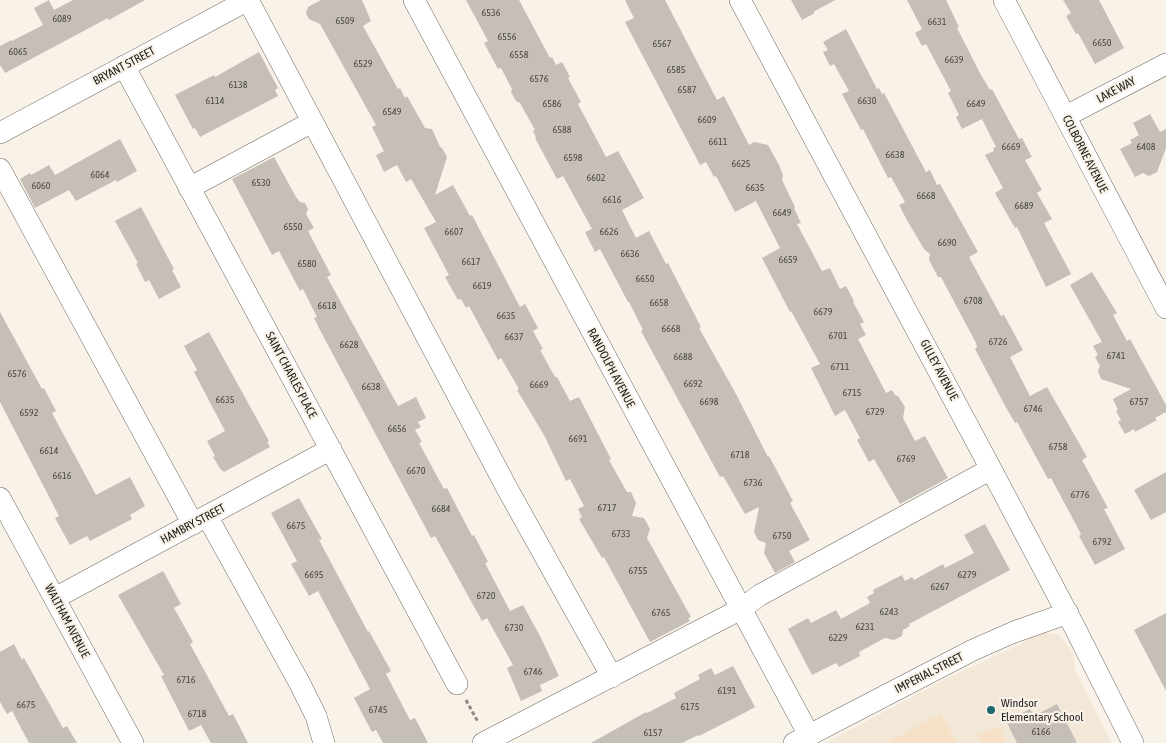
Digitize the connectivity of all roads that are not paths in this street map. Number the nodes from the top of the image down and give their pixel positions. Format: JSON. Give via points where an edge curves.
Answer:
{"nodes":[{"id":1,"x":248,"y":0,"type":"edge"},
{"id":2,"x":414,"y":0,"type":"edge"},
{"id":3,"x":740,"y":0,"type":"edge"},
{"id":4,"x":1004,"y":0,"type":"edge"},
{"id":5,"x":1166,"y":64,"type":"edge"},
{"id":6,"x":124,"y":66,"type":"junction"},
{"id":7,"x":1066,"y":116,"type":"junction"},
{"id":8,"x":312,"y":122,"type":"junction"},
{"id":9,"x":0,"y":133,"type":"edge"},
{"id":10,"x":0,"y":169,"type":"edge"},
{"id":11,"x":190,"y":188,"type":"junction"},
{"id":12,"x":1166,"y":308,"type":"edge"},
{"id":13,"x":331,"y":449,"type":"junction"},
{"id":14,"x":992,"y":468,"type":"junction"},
{"id":15,"x":0,"y":498,"type":"edge"},
{"id":16,"x":200,"y":520,"type":"junction"},
{"id":17,"x":55,"y":598,"type":"junction"},
{"id":18,"x":741,"y":609,"type":"junction"},
{"id":19,"x":1068,"y":613,"type":"junction"},
{"id":20,"x":612,"y":677,"type":"junction"},
{"id":21,"x":456,"y":684,"type":"dead end"},
{"id":22,"x":802,"y":739,"type":"edge"},
{"id":23,"x":133,"y":743,"type":"edge"},
{"id":24,"x":324,"y":743,"type":"edge"},
{"id":25,"x":483,"y":743,"type":"edge"},
{"id":26,"x":1133,"y":743,"type":"edge"}],
"edges":[{"from":1,"to":6,"type":"street","name":"BRYANT STREET"},
{"from":1,"to":8,"type":"street"},
{"from":2,"to":18,"type":"street","name":"RANDOLPH AVENUE"},
{"from":3,"to":14,"type":"street","name":"GILLEY AVENUE"},
{"from":4,"to":7,"type":"street","name":"COLBORNE AVENUE"},
{"from":5,"to":7,"type":"street","name":"LAKE WAY"},
{"from":6,"to":9,"type":"street","name":"BRYANT STREET"},
{"from":6,"to":11,"type":"street","name":"SAINT CHARLES PLACE"},
{"from":7,"to":12,"type":"street","name":"COLBORNE AVENUE"},
{"from":8,"to":11,"type":"street"},
{"from":8,"to":20,"type":"street"},
{"from":10,"to":16,"type":"street"},
{"from":11,"to":13,"type":"street","name":"SAINT CHARLES PLACE"},
{"from":13,"to":16,"type":"street","name":"HAMBRY STREET"},
{"from":13,"to":21,"type":"street","name":"SAINT CHARLES PLACE"},
{"from":14,"to":18,"type":"street","via":[[760,595]]},
{"from":14,"to":19,"type":"street","name":"GILLEY AVENUE"},
{"from":15,"to":17,"type":"street","name":"WALTHAM AVENUE"},
{"from":16,"to":17,"type":"street","name":"HAMBRY STREET"},
{"from":16,"to":24,"type":"street","via":[[299,682],[316,716]]},
{"from":17,"to":23,"type":"street","name":"WALTHAM AVENUE"},
{"from":18,"to":20,"type":"street"},
{"from":18,"to":22,"type":"street","name":"RANDOLPH AVENUE"},
{"from":19,"to":22,"type":"street","name":"IMPERIAL STREET","via":[[973,650]]},
{"from":19,"to":26,"type":"street","name":"GILLEY AVENUE"},
{"from":20,"to":25,"type":"street"}]}
